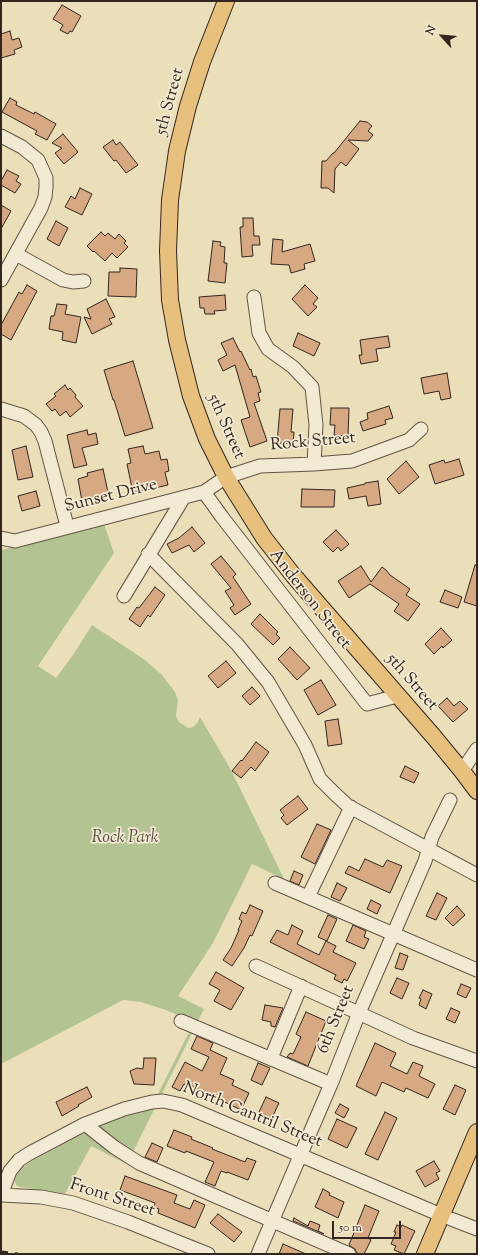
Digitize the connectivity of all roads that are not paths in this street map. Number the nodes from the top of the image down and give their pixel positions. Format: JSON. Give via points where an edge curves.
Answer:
{"nodes":[{"id":1,"x":226,"y":1,"type":"edge"},
{"id":2,"x":1,"y":136,"type":"edge"},
{"id":3,"x":16,"y":254,"type":"junction"},
{"id":4,"x":1,"y":280,"type":"edge"},
{"id":5,"x":84,"y":281,"type":"dead end"},
{"id":6,"x":254,"y":297,"type":"dead end"},
{"id":7,"x":1,"y":409,"type":"edge"},
{"id":8,"x":421,"y":429,"type":"dead end"},
{"id":9,"x":314,"y":464,"type":"junction"},
{"id":10,"x":226,"y":477,"type":"junction"},
{"id":11,"x":204,"y":492,"type":"junction"},
{"id":12,"x":184,"y":497,"type":"junction"},
{"id":13,"x":67,"y":526,"type":"junction"},
{"id":14,"x":1,"y":538,"type":"edge"},
{"id":15,"x":148,"y":554,"type":"junction"},
{"id":16,"x":124,"y":596,"type":"dead end"},
{"id":17,"x":397,"y":696,"type":"junction"},
{"id":18,"x":477,"y":749,"type":"edge"},
{"id":19,"x":462,"y":771,"type":"junction"},
{"id":20,"x":477,"y":791,"type":"edge"},
{"id":21,"x":450,"y":800,"type":"dead end"},
{"id":22,"x":351,"y":807,"type":"junction"},
{"id":23,"x":429,"y":850,"type":"junction"},
{"id":24,"x":477,"y":875,"type":"edge"},
{"id":25,"x":275,"y":883,"type":"dead end"},
{"id":26,"x":308,"y":897,"type":"junction"},
{"id":27,"x":394,"y":934,"type":"junction"},
{"id":28,"x":256,"y":966,"type":"dead end"},
{"id":29,"x":477,"y":970,"type":"edge"},
{"id":30,"x":301,"y":986,"type":"junction"},
{"id":31,"x":359,"y":1013,"type":"junction"},
{"id":32,"x":182,"y":1020,"type":"dead end"},
{"id":33,"x":271,"y":1058,"type":"junction"},
{"id":34,"x":477,"y":1061,"type":"edge"},
{"id":35,"x":331,"y":1084,"type":"junction"},
{"id":36,"x":85,"y":1124,"type":"junction"},
{"id":37,"x":477,"y":1132,"type":"edge"},
{"id":38,"x":300,"y":1155,"type":"junction"},
{"id":39,"x":477,"y":1160,"type":"edge"},
{"id":40,"x":2,"y":1195,"type":"edge"},
{"id":41,"x":446,"y":1217,"type":"junction"},
{"id":42,"x":272,"y":1222,"type":"junction"},
{"id":43,"x":477,"y":1230,"type":"edge"},
{"id":44,"x":208,"y":1254,"type":"edge"},
{"id":45,"x":258,"y":1254,"type":"edge"},
{"id":46,"x":349,"y":1254,"type":"edge"},
{"id":47,"x":425,"y":1254,"type":"edge"},
{"id":48,"x":436,"y":1254,"type":"edge"}],
"edges":[{"from":1,"to":10,"type":"main road","name":"5th Street","via":[[202,62],[182,128],[172,180],[168,251],[170,300],[187,383],[207,439]]},
{"from":2,"to":3,"type":"street","via":[[31,153],[38,160],[46,178],[45,197],[41,208]]},
{"from":3,"to":4,"type":"street"},
{"from":3,"to":5,"type":"street","via":[[63,280]]},
{"from":6,"to":9,"type":"street","via":[[259,333],[268,349],[293,367],[312,387],[316,425]]},
{"from":7,"to":13,"type":"street","via":[[24,416],[41,432]]},
{"from":8,"to":9,"type":"street","name":"Rock Street","via":[[409,440],[352,460]]},
{"from":9,"to":10,"type":"street","name":"Rock Street","via":[[260,466]]},
{"from":10,"to":11,"type":"street","name":"Sunset Drive"},
{"from":10,"to":17,"type":"main road","name":"5th Street","via":[[278,557]]},
{"from":11,"to":12,"type":"street","name":"Sunset Drive"},
{"from":11,"to":17,"type":"street","name":"Anderson Street","via":[[367,704]]},
{"from":12,"to":13,"type":"street","name":"Sunset Drive"},
{"from":12,"to":15,"type":"street"},
{"from":13,"to":14,"type":"street","name":"Sunset Drive","via":[[15,541]]},
{"from":15,"to":16,"type":"street"},
{"from":15,"to":22,"type":"street","via":[[238,644],[268,682],[305,745],[320,779]]},
{"from":17,"to":19,"type":"main road","name":"5th Street"},
{"from":18,"to":19,"type":"street"},
{"from":19,"to":20,"type":"main road","name":"5th Street"},
{"from":21,"to":23,"type":"street","name":"6th Street","via":[[432,837]]},
{"from":22,"to":23,"type":"street"},
{"from":22,"to":26,"type":"street"},
{"from":23,"to":24,"type":"street"},
{"from":23,"to":27,"type":"street","name":"6th Street"},
{"from":25,"to":26,"type":"street"},
{"from":26,"to":27,"type":"street"},
{"from":27,"to":29,"type":"street"},
{"from":27,"to":31,"type":"street","name":"6th Street"},
{"from":28,"to":30,"type":"street"},
{"from":30,"to":31,"type":"street"},
{"from":30,"to":33,"type":"street"},
{"from":31,"to":34,"type":"street","via":[[413,1038]]},
{"from":31,"to":35,"type":"street","name":"6th Street"},
{"from":32,"to":33,"type":"street"},
{"from":33,"to":35,"type":"street"},
{"from":35,"to":38,"type":"street","name":"6th Street"},
{"from":36,"to":38,"type":"street","name":"North Cantril Street","via":[[124,1109],[152,1102],[169,1102],[182,1105]]},
{"from":36,"to":40,"type":"street","name":"North Cantril Street","via":[[20,1160],[8,1174]]},
{"from":36,"to":42,"type":"street","via":[[139,1163]]},
{"from":37,"to":41,"type":"main road"},
{"from":38,"to":41,"type":"street","name":"North Cantril Street"},
{"from":38,"to":42,"type":"street","name":"6th Street"},
{"from":39,"to":41,"type":"main road"},
{"from":40,"to":44,"type":"street","name":"Front Street","via":[[41,1197],[73,1203]]},
{"from":41,"to":43,"type":"street","name":"North Cantril Street"},
{"from":41,"to":47,"type":"main road"},
{"from":41,"to":48,"type":"main road"},
{"from":42,"to":45,"type":"street","name":"6th Street"},
{"from":42,"to":46,"type":"street"}]}
